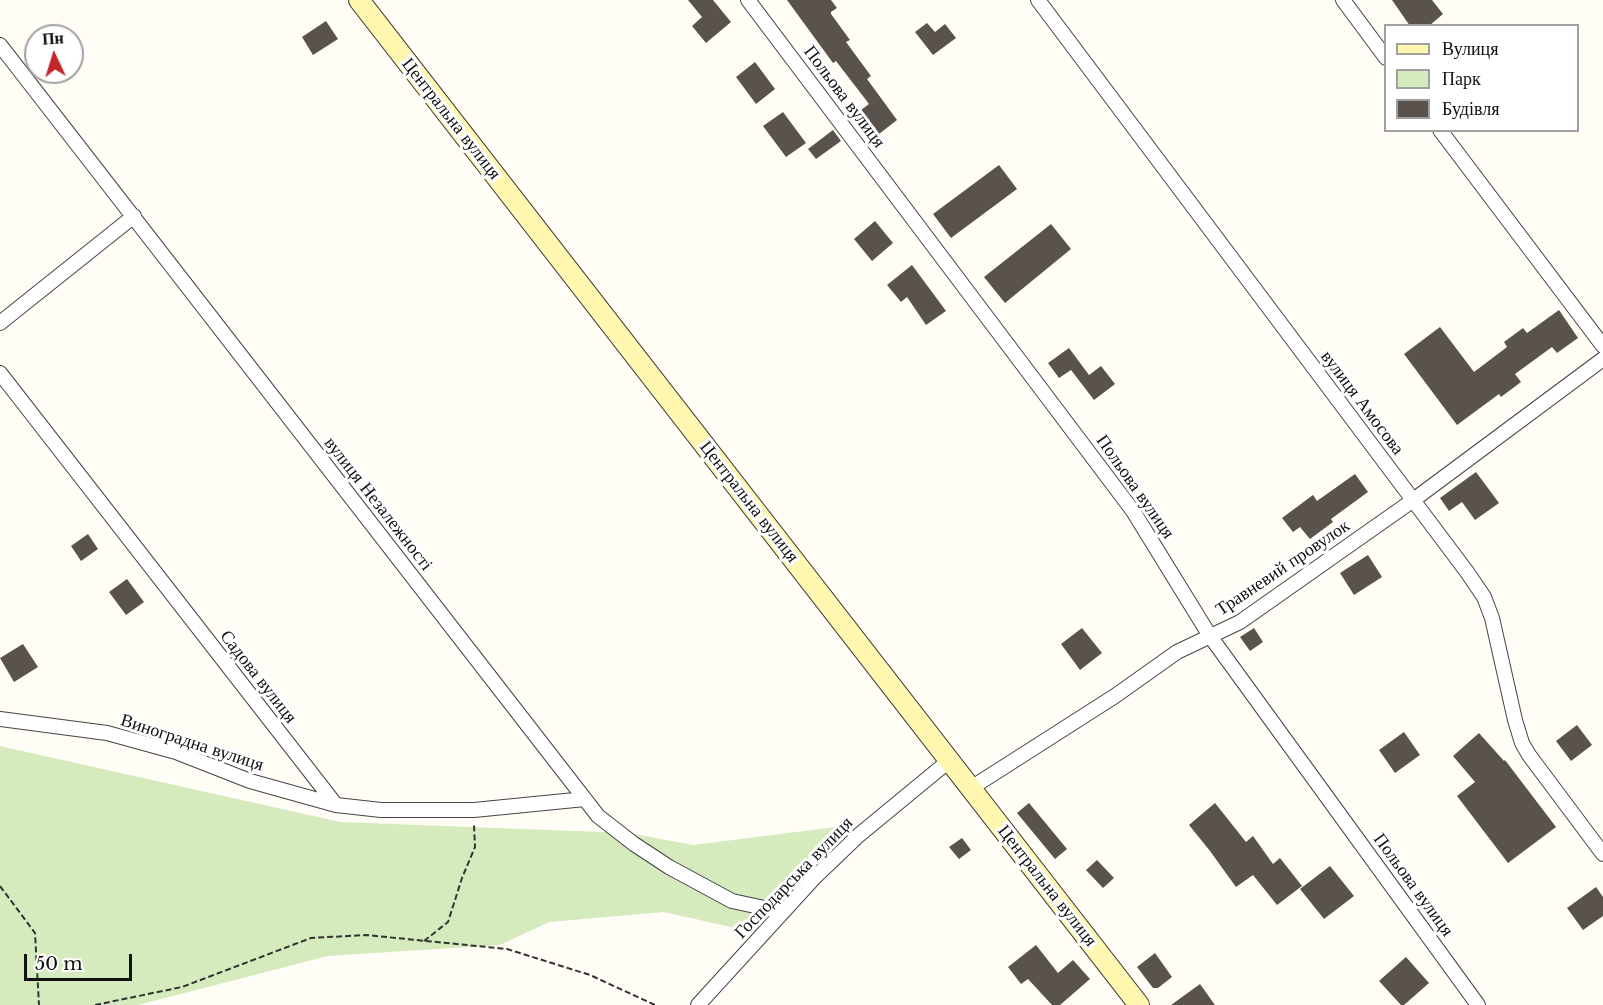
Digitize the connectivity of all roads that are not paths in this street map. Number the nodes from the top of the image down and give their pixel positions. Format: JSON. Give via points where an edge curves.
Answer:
{"nodes":[{"id":1,"x":359,"y":0,"type":"edge"},
{"id":2,"x":748,"y":0,"type":"edge"},
{"id":3,"x":1038,"y":0,"type":"edge"},
{"id":4,"x":1342,"y":0,"type":"edge"},
{"id":5,"x":0,"y":45,"type":"edge"},
{"id":6,"x":1384,"y":55,"type":"edge"},
{"id":7,"x":1442,"y":132,"type":"edge"},
{"id":8,"x":134,"y":216,"type":"junction"},
{"id":9,"x":0,"y":323,"type":"edge"},
{"id":10,"x":1603,"y":346,"type":"edge"},
{"id":11,"x":1603,"y":359,"type":"edge"},
{"id":12,"x":0,"y":373,"type":"edge"},
{"id":13,"x":1412,"y":501,"type":"junction"},
{"id":14,"x":1210,"y":636,"type":"junction"},
{"id":15,"x":0,"y":719,"type":"edge"},
{"id":16,"x":950,"y":760,"type":"junction"},
{"id":17,"x":971,"y":788,"type":"junction"},
{"id":18,"x":585,"y":799,"type":"junction"},
{"id":19,"x":336,"y":805,"type":"junction"},
{"id":20,"x":1603,"y":854,"type":"edge"},
{"id":21,"x":783,"y":912,"type":"junction"},
{"id":22,"x":698,"y":1005,"type":"edge"},
{"id":23,"x":1139,"y":1005,"type":"edge"},
{"id":24,"x":1478,"y":1005,"type":"edge"}],
"edges":[{"from":1,"to":16,"type":"main road","name":"Центральна вулиця"},
{"from":2,"to":14,"type":"street","name":"Польова вулиця","via":[[1134,511]]},
{"from":3,"to":13,"type":"street","name":"вулиця Амосова"},
{"from":4,"to":6,"type":"street"},
{"from":5,"to":8,"type":"street","name":"вулиця Незалежності"},
{"from":7,"to":10,"type":"street"},
{"from":8,"to":9,"type":"street"},
{"from":8,"to":18,"type":"street","name":"вулиця Незалежності"},
{"from":11,"to":13,"type":"street","name":"Травневий провулок"},
{"from":12,"to":19,"type":"street","name":"Садова вулиця"},
{"from":13,"to":14,"type":"street","name":"Травневий провулок","via":[[1240,622]]},
{"from":13,"to":20,"type":"street","name":"вулиця Амосова","via":[[1484,597],[1499,641],[1515,720],[1529,755]]},
{"from":14,"to":17,"type":"street","name":"Травневий провулок","via":[[1177,652]]},
{"from":14,"to":24,"type":"street","name":"Польова вулиця"},
{"from":15,"to":19,"type":"street","name":"Виноградна вулиця","via":[[107,733]]},
{"from":16,"to":17,"type":"main road","name":"Центральна вулиця"},
{"from":16,"to":21,"type":"street","name":"Господарська вулиця","via":[[859,835]]},
{"from":17,"to":23,"type":"main road","name":"Центральна вулиця"},
{"from":18,"to":19,"type":"street","via":[[474,810],[381,810]]},
{"from":18,"to":21,"type":"street","name":"вулиця Незалежності","via":[[598,816],[669,867],[732,901]]},
{"from":21,"to":22,"type":"street","name":"Господарська вулиця"}]}
